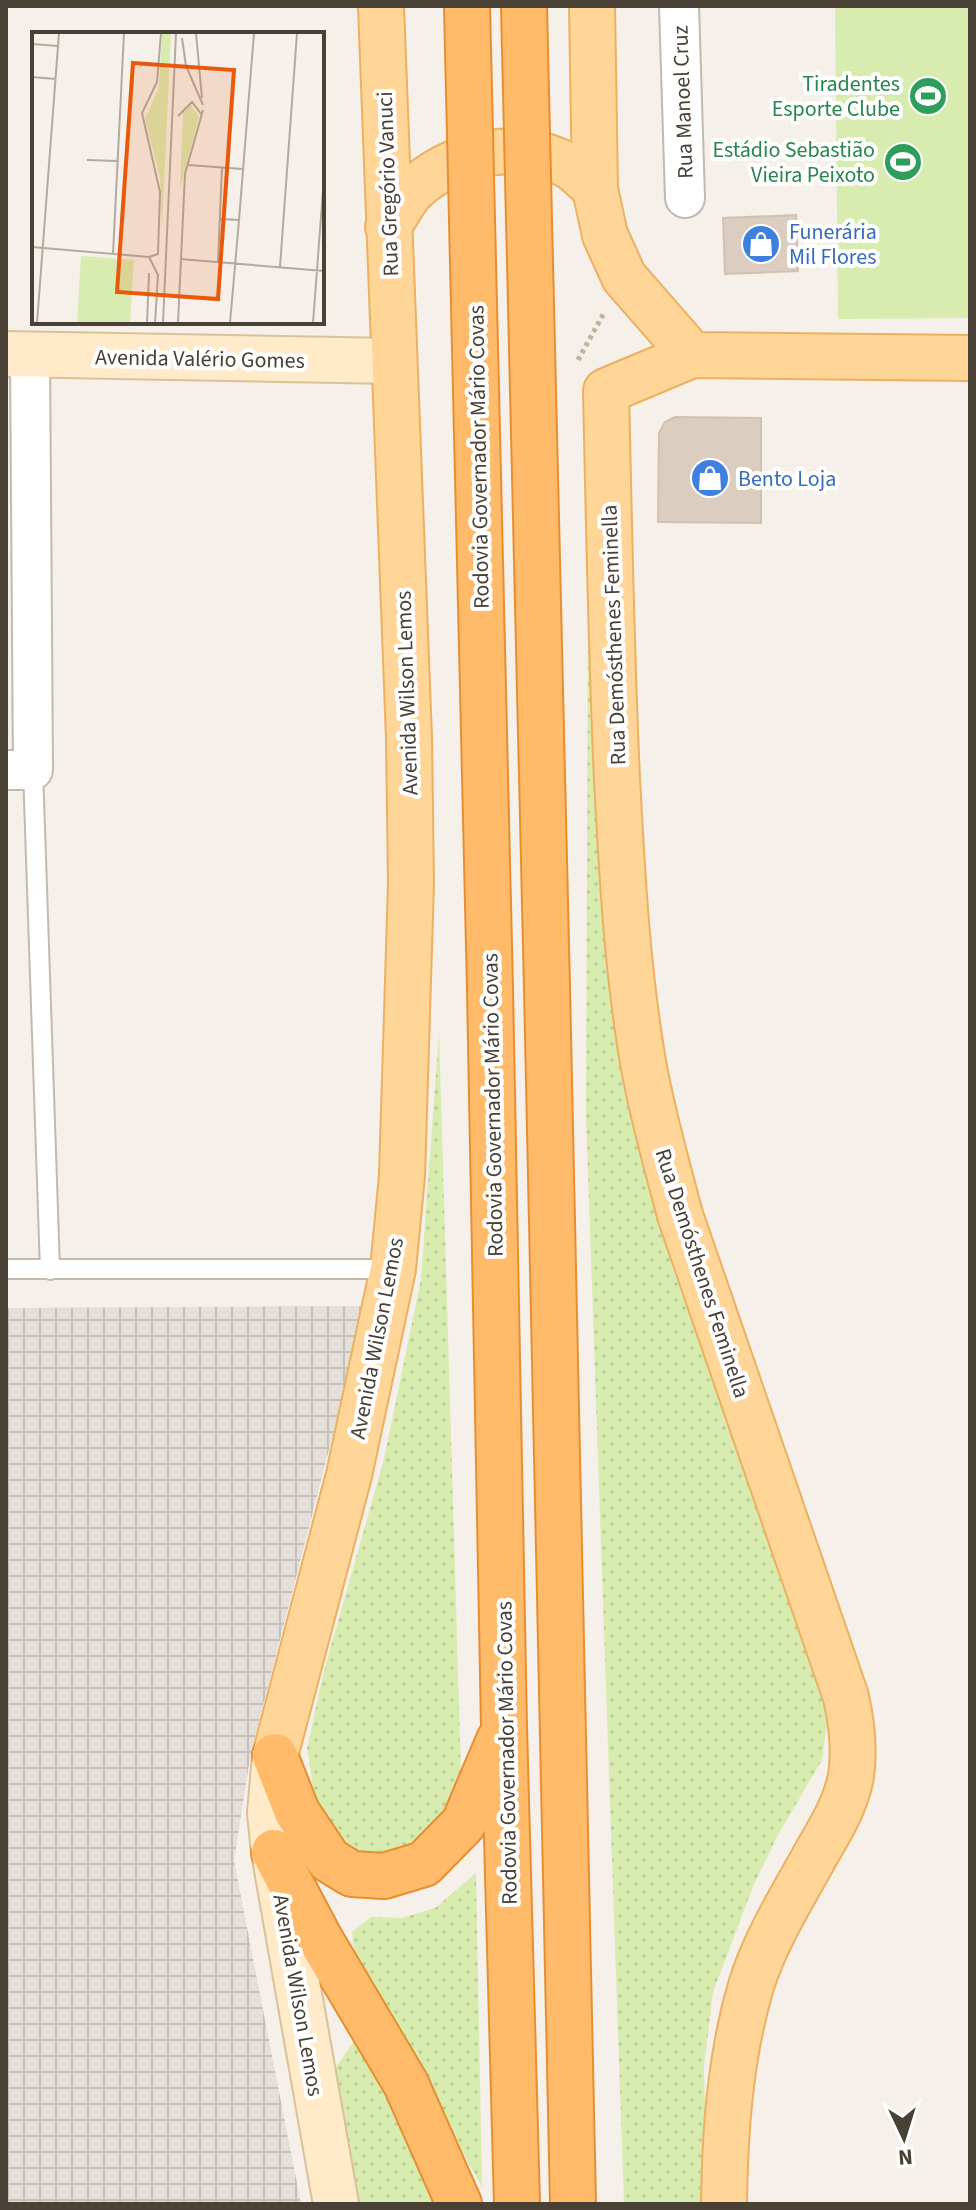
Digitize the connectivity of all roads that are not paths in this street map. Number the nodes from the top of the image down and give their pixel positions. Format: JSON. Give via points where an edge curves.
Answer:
{"nodes":[{"id":1,"x":381,"y":6,"type":"edge"},
{"id":2,"x":467,"y":6,"type":"edge"},
{"id":3,"x":524,"y":6,"type":"edge"},
{"id":4,"x":592,"y":6,"type":"edge"},
{"id":5,"x":679,"y":6,"type":"edge"},
{"id":6,"x":595,"y":189,"type":"junction"},
{"id":7,"x":685,"y":198,"type":"dead end"},
{"id":8,"x":388,"y":227,"type":"junction"},
{"id":9,"x":18,"y":355,"type":"edge"},
{"id":10,"x":692,"y":355,"type":"junction"},
{"id":11,"x":970,"y":358,"type":"edge"},
{"id":12,"x":394,"y":361,"type":"junction"},
{"id":13,"x":19,"y":770,"type":"edge"},
{"id":14,"x":6,"y":1269,"type":"edge"},
{"id":15,"x":393,"y":1269,"type":"junction"},
{"id":16,"x":50,"y":1270,"type":"junction"},
{"id":17,"x":504,"y":1727,"type":"junction"},
{"id":18,"x":275,"y":1756,"type":"junction"},
{"id":19,"x":274,"y":1852,"type":"junction"},
{"id":20,"x":336,"y":2204,"type":"edge"},
{"id":21,"x":459,"y":2204,"type":"edge"},
{"id":22,"x":517,"y":2204,"type":"edge"},
{"id":23,"x":573,"y":2204,"type":"edge"},
{"id":24,"x":724,"y":2204,"type":"edge"}],
"edges":[{"from":1,"to":8,"type":"main road","name":"Rua Gregório Vanuci"},
{"from":2,"to":17,"type":"highway","name":"Rodovia Governador Mário Covas","bridge":true},
{"from":3,"to":23,"type":"highway","bridge":true},
{"from":4,"to":6,"type":"main road"},
{"from":5,"to":7,"type":"street","name":"Rua Manoel Cruz"},
{"from":6,"to":8,"type":"main road","via":[[568,165],[536,154],[501,151],[468,157],[436,172],[410,193]]},
{"from":6,"to":10,"type":"main road","via":[[605,235],[624,277]]},
{"from":8,"to":12,"type":"main road","name":"Rua Gregório Vanuci"},
{"from":9,"to":12,"type":"main road","name":"Avenida Valério Gomes"},
{"from":9,"to":13,"type":"street"},
{"from":10,"to":11,"type":"main road"},
{"from":10,"to":24,"type":"main road","name":"Rua Demósthenes Feminella","via":[[606,391],[613,684],[632,989],[647,1079],[680,1215],[846,1697],[854,1735],[850,1778],[834,1822],[781,1916],[752,1984],[725,2134]]},
{"from":12,"to":15,"type":"main road","name":"Avenida Wilson Lemos","via":[[411,883]]},
{"from":13,"to":16,"type":"lane"},
{"from":14,"to":16,"type":"lane"},
{"from":15,"to":16,"type":"lane"},
{"from":15,"to":18,"type":"main road","name":"Avenida Wilson Lemos","via":[[349,1475]]},
{"from":17,"to":18,"type":"highway","via":[[464,1823],[424,1864],[384,1876],[352,1874],[329,1860],[297,1812]]},
{"from":17,"to":22,"type":"highway","name":"Rodovia Governador Mário Covas"},
{"from":18,"to":19,"type":"main road","name":"Avenida Wilson Lemos","via":[[270,1813]]},
{"from":19,"to":20,"type":"main road","name":"Avenida Wilson Lemos"},
{"from":19,"to":21,"type":"highway","via":[[406,2084]]}]}
